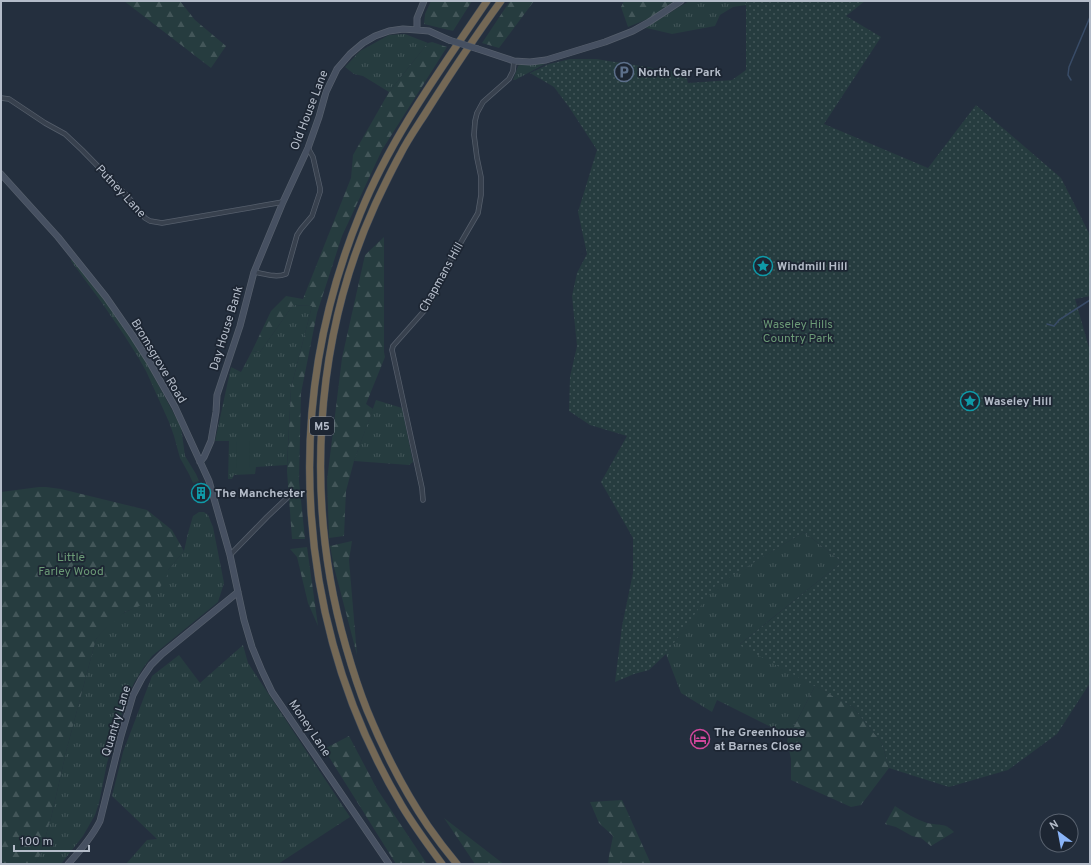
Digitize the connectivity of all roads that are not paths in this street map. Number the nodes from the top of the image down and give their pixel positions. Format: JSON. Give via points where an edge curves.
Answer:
{"nodes":[{"id":1,"x":424,"y":1,"type":"edge"},
{"id":2,"x":487,"y":1,"type":"edge"},
{"id":3,"x":501,"y":1,"type":"edge"},
{"id":4,"x":681,"y":1,"type":"edge"},
{"id":5,"x":417,"y":30,"type":"junction"},
{"id":6,"x":514,"y":61,"type":"junction"},
{"id":7,"x":1,"y":98,"type":"edge"},
{"id":8,"x":308,"y":148,"type":"junction"},
{"id":9,"x":1,"y":174,"type":"edge"},
{"id":10,"x":283,"y":202,"type":"junction"},
{"id":11,"x":254,"y":272,"type":"junction"},
{"id":12,"x":200,"y":462,"type":"junction"},
{"id":13,"x":287,"y":498,"type":"dead end"},
{"id":14,"x":423,"y":500,"type":"dead end"},
{"id":15,"x":230,"y":555,"type":"junction"},
{"id":16,"x":238,"y":592,"type":"junction"},
{"id":17,"x":68,"y":864,"type":"edge"},
{"id":18,"x":389,"y":864,"type":"edge"},
{"id":19,"x":442,"y":864,"type":"edge"},
{"id":20,"x":457,"y":864,"type":"edge"}],
"edges":[{"from":1,"to":5,"type":"street","via":[[417,18]]},
{"from":2,"to":19,"type":"highway","number":"M5","via":[[401,132],[380,169],[360,214],[344,256],[326,318],[315,378],[310,429],[311,527],[322,601],[339,664],[359,722],[387,778],[402,807]]},
{"from":3,"to":20,"type":"highway","number":"M5","via":[[400,154],[375,206],[346,284],[334,333],[322,430],[320,483],[329,575],[353,670],[367,709],[406,789],[428,826]]},
{"from":4,"to":6,"type":"street","name":"Old House Lane","via":[[633,31],[605,42],[546,60]]},
{"from":5,"to":6,"type":"street","name":"Old House Lane","bridge":true},
{"from":5,"to":8,"type":"street","name":"Old House Lane","via":[[403,29],[375,36],[350,54],[337,69],[326,92]]},
{"from":6,"to":14,"type":"street","name":"Chapmans Hill","via":[[509,79],[482,102],[475,121],[474,135],[481,177],[478,213],[431,301],[392,350]]},
{"from":7,"to":10,"type":"street","name":"Putney Lane","via":[[8,99],[65,134],[150,221],[170,221]]},
{"from":8,"to":10,"type":"street","name":"Old House Lane"},
{"from":8,"to":11,"type":"street","via":[[313,157],[320,188],[312,216],[297,235],[286,274],[276,276]]},
{"from":9,"to":12,"type":"street","name":"Bromsgrove Road","via":[[70,252],[133,336],[175,407]]},
{"from":10,"to":11,"type":"street","name":"Day House Bank"},
{"from":11,"to":12,"type":"street","name":"Day House Bank","via":[[240,326],[217,395],[211,441]]},
{"from":12,"to":15,"type":"street","name":"Bromsgrove Road","via":[[209,481]]},
{"from":13,"to":15,"type":"street"},
{"from":15,"to":16,"type":"street","name":"Bromsgrove Road"},
{"from":16,"to":17,"type":"street","name":"Quantry Lane","via":[[162,654],[142,678],[133,695],[100,821]]},
{"from":16,"to":18,"type":"street","name":"Money Lane","via":[[252,647],[272,692]]}]}
